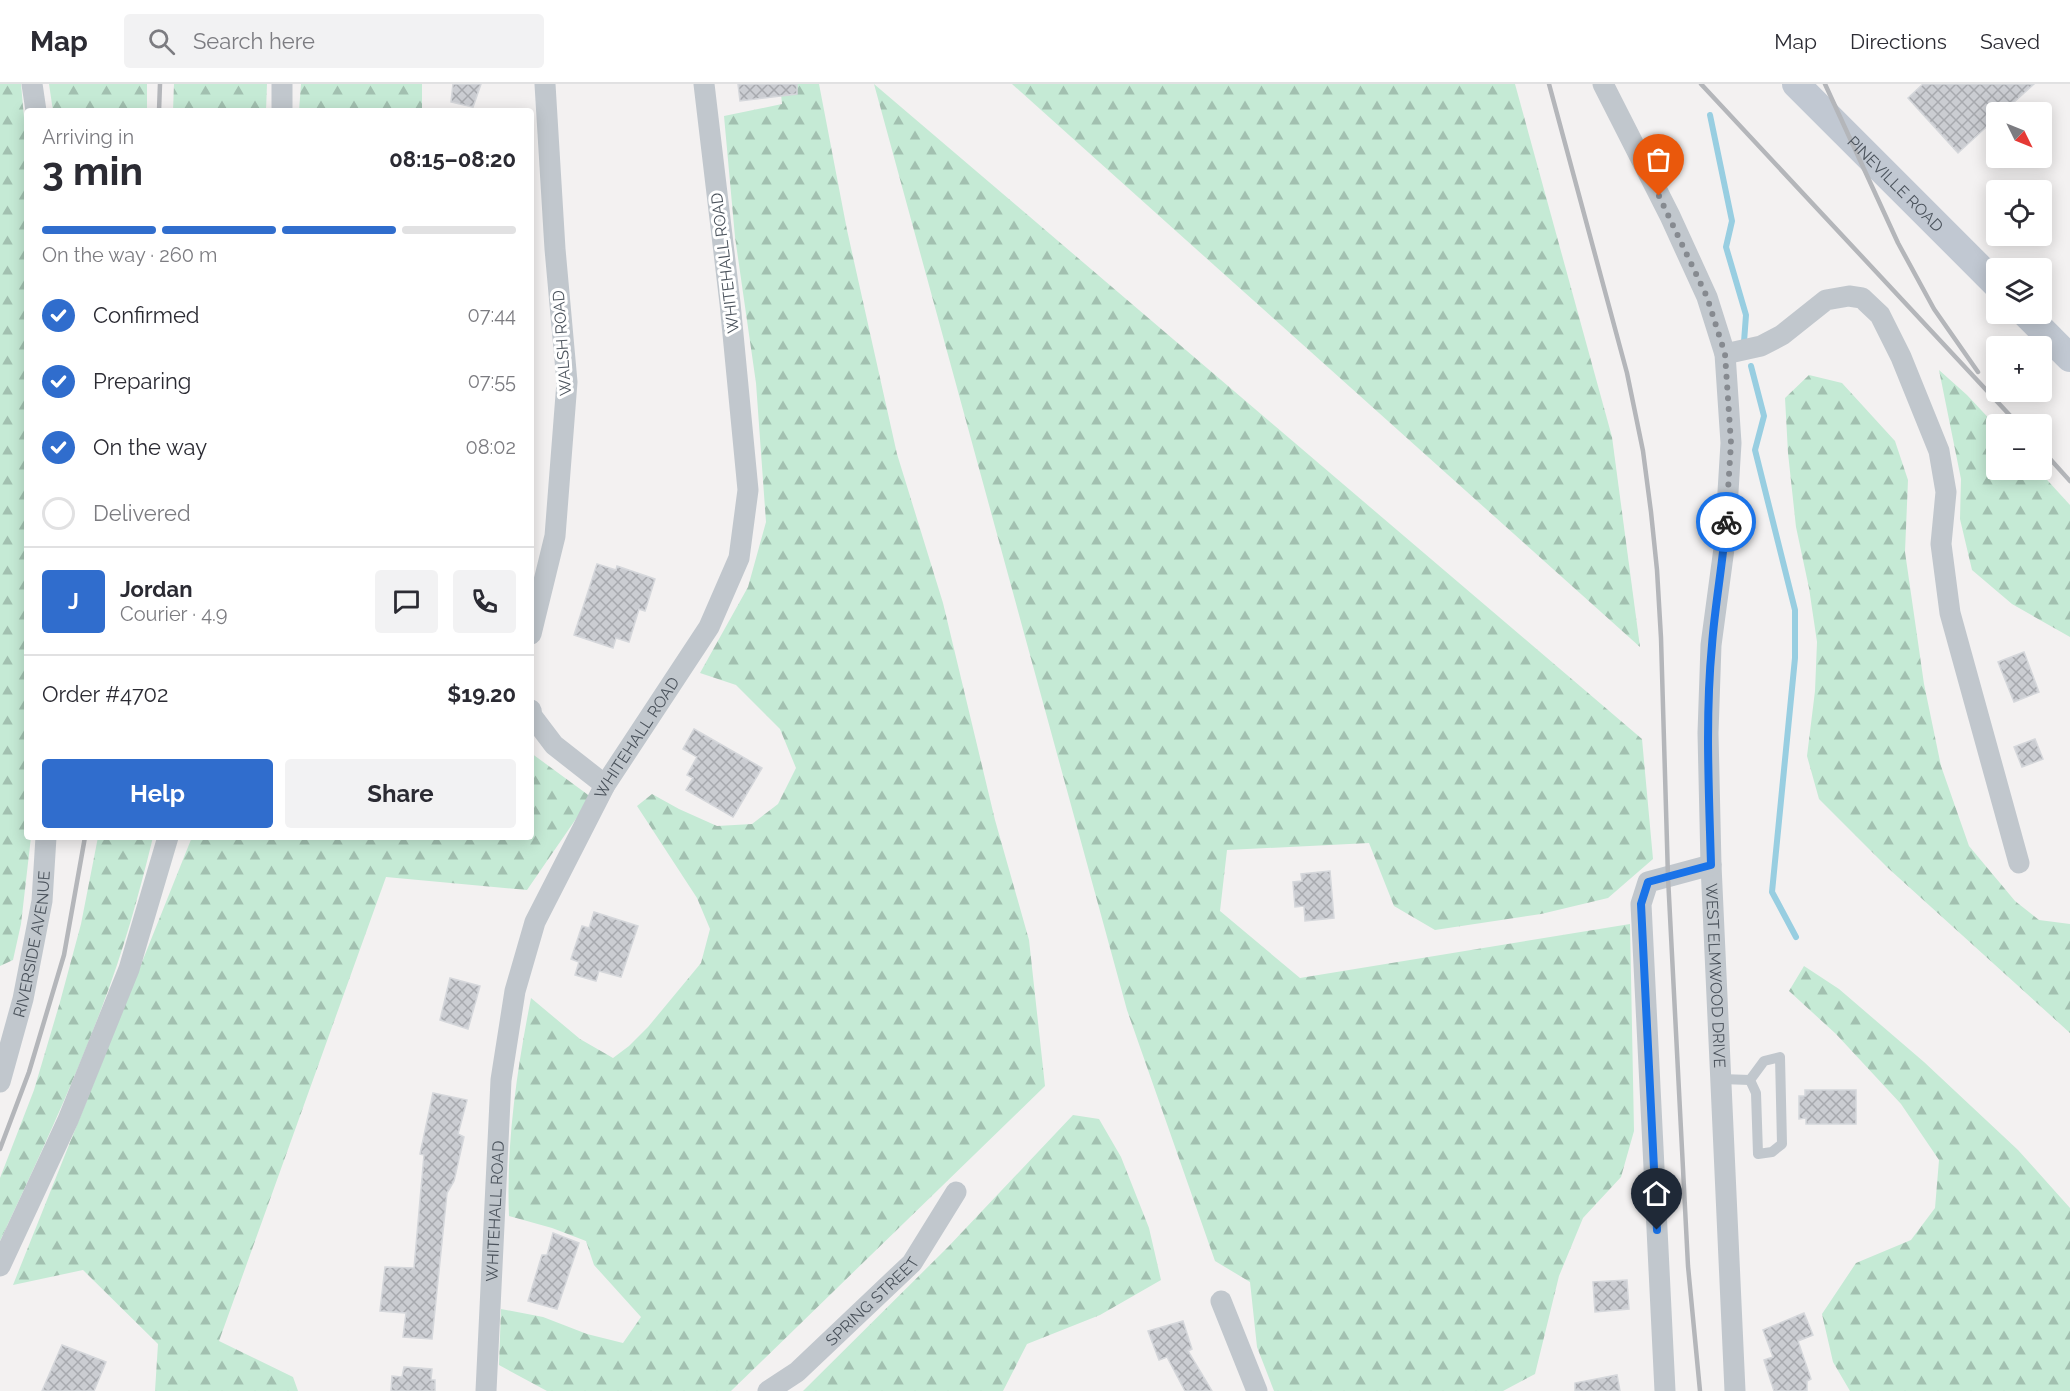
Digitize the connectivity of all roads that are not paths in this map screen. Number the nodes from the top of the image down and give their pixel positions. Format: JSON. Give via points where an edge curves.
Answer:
{"nodes":[{"id":1,"x":32,"y":84,"type":"edge"},
{"id":2,"x":282,"y":84,"type":"edge"},
{"id":3,"x":545,"y":84,"type":"edge"},
{"id":4,"x":704,"y":84,"type":"edge"},
{"id":5,"x":1604,"y":84,"type":"edge"},
{"id":6,"x":1796,"y":84,"type":"edge"},
{"id":7,"x":36,"y":108,"type":"edge"},
{"id":8,"x":282,"y":108,"type":"edge"},
{"id":9,"x":1986,"y":274,"type":"edge"},
{"id":10,"x":2037,"y":324,"type":"edge"},
{"id":11,"x":1725,"y":354,"type":"junction"},
{"id":12,"x":2069,"y":354,"type":"edge"},
{"id":13,"x":534,"y":622,"type":"edge"},
{"id":14,"x":534,"y":719,"type":"edge"},
{"id":15,"x":605,"y":785,"type":"junction"},
{"id":16,"x":46,"y":840,"type":"edge"},
{"id":17,"x":167,"y":840,"type":"edge"},
{"id":18,"x":2019,"y":863,"type":"dead end"},
{"id":19,"x":1711,"y":865,"type":"junction"},
{"id":20,"x":1721,"y":1079,"type":"junction"},
{"id":21,"x":1750,"y":1080,"type":"junction"},
{"id":22,"x":0,"y":1082,"type":"edge"},
{"id":23,"x":956,"y":1192,"type":"dead end"},
{"id":24,"x":0,"y":1266,"type":"edge"},
{"id":25,"x":1221,"y":1301,"type":"dead end"},
{"id":26,"x":486,"y":1391,"type":"edge"},
{"id":27,"x":768,"y":1391,"type":"edge"},
{"id":28,"x":1257,"y":1391,"type":"edge"},
{"id":29,"x":1665,"y":1391,"type":"edge"},
{"id":30,"x":1735,"y":1391,"type":"edge"}],
"edges":[{"from":1,"to":7,"type":"street"},
{"from":2,"to":8,"type":"street"},
{"from":3,"to":13,"type":"street","name":"WALSH ROAD","via":[[567,382],[555,536]]},
{"from":4,"to":15,"type":"street","name":"WHITEHALL ROAD","via":[[748,490],[739,558],[709,627]]},
{"from":5,"to":11,"type":"street","name":"WEST ELMWOOD DRIVE","via":[[1707,297]]},
{"from":6,"to":9,"type":"main road","name":"PINEVILLE ROAD"},
{"from":10,"to":12,"type":"main road"},
{"from":11,"to":18,"type":"street","via":[[1761,346],[1782,335],[1826,300],[1862,298],[1880,315],[1939,451],[1946,492],[1941,544],[1950,613]]},
{"from":11,"to":19,"type":"street","name":"WEST ELMWOOD DRIVE","via":[[1731,443],[1725,541],[1712,645],[1708,733]]},
{"from":14,"to":15,"type":"street","via":[[554,745]]},
{"from":15,"to":26,"type":"street","name":"WHITEHALL ROAD","via":[[535,922],[515,992],[501,1080]]},
{"from":16,"to":22,"type":"street","name":"RIVERSIDE AVENUE","via":[[42,900],[23,999]]},
{"from":17,"to":24,"type":"street","via":[[125,980],[68,1120]]},
{"from":19,"to":20,"type":"street","name":"WEST ELMWOOD DRIVE"},
{"from":19,"to":29,"type":"street","via":[[1648,882],[1641,904]]},
{"from":20,"to":21,"type":"lane"},
{"from":20,"to":30,"type":"street","name":"WEST ELMWOOD DRIVE"},
{"from":21,"to":21,"type":"lane","via":[[1764,1061],[1780,1057],[1782,1144],[1772,1152],[1758,1154],[1756,1093]]},
{"from":23,"to":27,"type":"street","name":"SPRING STREET","via":[[912,1263],[797,1372]]},
{"from":25,"to":28,"type":"street"}]}
